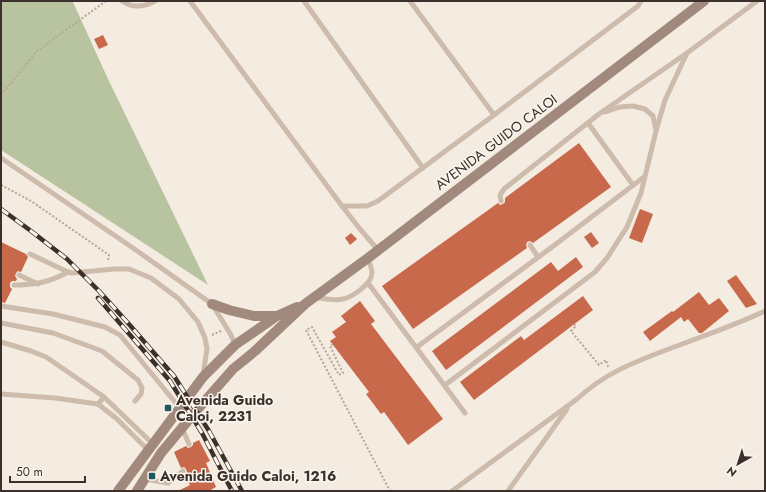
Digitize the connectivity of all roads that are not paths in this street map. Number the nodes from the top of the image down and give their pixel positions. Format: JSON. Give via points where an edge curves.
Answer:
{"nodes":[{"id":1,"x":122,"y":1,"type":"edge"},
{"id":2,"x":155,"y":1,"type":"edge"},
{"id":3,"x":190,"y":1,"type":"edge"},
{"id":4,"x":304,"y":1,"type":"edge"},
{"id":5,"x":410,"y":1,"type":"edge"},
{"id":6,"x":641,"y":1,"type":"edge"},
{"id":7,"x":704,"y":1,"type":"edge"},
{"id":8,"x":757,"y":1,"type":"edge"},
{"id":9,"x":687,"y":53,"type":"junction"},
{"id":10,"x":599,"y":114,"type":"junction"},
{"id":11,"x":494,"y":115,"type":"junction"},
{"id":12,"x":588,"y":123,"type":"junction"},
{"id":13,"x":656,"y":131,"type":"junction"},
{"id":14,"x":1,"y":158,"type":"edge"},
{"id":15,"x":423,"y":168,"type":"junction"},
{"id":16,"x":644,"y":177,"type":"junction"},
{"id":17,"x":633,"y":185,"type":"junction"},
{"id":18,"x":501,"y":201,"type":"dead end"},
{"id":19,"x":342,"y":206,"type":"junction"},
{"id":20,"x":530,"y":245,"type":"dead end"},
{"id":21,"x":378,"y":250,"type":"junction"},
{"id":22,"x":30,"y":254,"type":"dead end"},
{"id":23,"x":538,"y":257,"type":"junction"},
{"id":24,"x":368,"y":258,"type":"junction"},
{"id":25,"x":68,"y":272,"type":"junction"},
{"id":26,"x":19,"y":275,"type":"dead end"},
{"id":27,"x":368,"y":283,"type":"junction"},
{"id":28,"x":39,"y":284,"type":"junction"},
{"id":29,"x":14,"y":285,"type":"dead end"},
{"id":30,"x":314,"y":297,"type":"junction"},
{"id":31,"x":212,"y":304,"type":"junction"},
{"id":32,"x":305,"y":304,"type":"junction"},
{"id":33,"x":1,"y":306,"type":"edge"},
{"id":34,"x":765,"y":311,"type":"edge"},
{"id":35,"x":277,"y":316,"type":"junction"},
{"id":36,"x":1,"y":323,"type":"edge"},
{"id":37,"x":1,"y":342,"type":"edge"},
{"id":38,"x":235,"y":345,"type":"junction"},
{"id":39,"x":417,"y":347,"type":"junction"},
{"id":40,"x":233,"y":369,"type":"junction"},
{"id":41,"x":203,"y":376,"type":"junction"},
{"id":42,"x":445,"y":385,"type":"junction"},
{"id":43,"x":1,"y":394,"type":"edge"},
{"id":44,"x":104,"y":397,"type":"junction"},
{"id":45,"x":135,"y":401,"type":"dead end"},
{"id":46,"x":98,"y":404,"type":"junction"},
{"id":47,"x":570,"y":404,"type":"junction"},
{"id":48,"x":180,"y":408,"type":"junction"},
{"id":49,"x":465,"y":413,"type":"dead end"},
{"id":50,"x":182,"y":428,"type":"junction"},
{"id":51,"x":189,"y":444,"type":"dead end"},
{"id":52,"x":150,"y":447,"type":"junction"},
{"id":53,"x":183,"y":471,"type":"dead end"},
{"id":54,"x":145,"y":479,"type":"junction"},
{"id":55,"x":118,"y":491,"type":"edge"},
{"id":56,"x":137,"y":491,"type":"edge"},
{"id":57,"x":452,"y":491,"type":"edge"},
{"id":58,"x":508,"y":491,"type":"edge"}],
"edges":[{"from":1,"to":2,"type":"lane","via":[[135,6]]},
{"from":3,"to":19,"type":"lane"},
{"from":4,"to":15,"type":"lane"},
{"from":5,"to":11,"type":"lane"},
{"from":6,"to":11,"type":"lane","via":[[638,6]]},
{"from":7,"to":21,"type":"main road","name":"AVENIDA GUIDO CALOI"},
{"from":8,"to":9,"type":"lane"},
{"from":9,"to":10,"type":"lane"},
{"from":9,"to":13,"type":"lane","via":[[665,100]]},
{"from":10,"to":12,"type":"lane"},
{"from":10,"to":13,"type":"lane","via":[[620,107],[633,106],[645,109],[653,116]]},
{"from":11,"to":15,"type":"lane"},
{"from":12,"to":17,"type":"lane"},
{"from":12,"to":18,"type":"lane","via":[[504,189],[500,195]]},
{"from":13,"to":16,"type":"lane"},
{"from":14,"to":31,"type":"lane"},
{"from":15,"to":19,"type":"lane","via":[[378,201],[367,206]]},
{"from":16,"to":17,"type":"lane"},
{"from":16,"to":42,"type":"lane","via":[[627,227],[608,258],[595,272]]},
{"from":17,"to":23,"type":"lane"},
{"from":19,"to":21,"type":"lane"},
{"from":20,"to":23,"type":"lane"},
{"from":21,"to":24,"type":"main road","name":"AVENIDA GUIDO CALOI"},
{"from":22,"to":25,"type":"lane"},
{"from":23,"to":39,"type":"lane"},
{"from":24,"to":27,"type":"lane","via":[[372,273]]},
{"from":24,"to":30,"type":"main road","name":"AVENIDA GUIDO CALOI"},
{"from":25,"to":28,"type":"lane"},
{"from":25,"to":41,"type":"lane","via":[[129,269],[151,278],[178,299],[198,322],[207,349]]},
{"from":26,"to":28,"type":"lane"},
{"from":27,"to":30,"type":"lane","via":[[343,299],[328,300]]},
{"from":27,"to":39,"type":"lane"},
{"from":28,"to":29,"type":"lane"},
{"from":30,"to":32,"type":"main road","name":"AVENIDA GUIDO CALOI"},
{"from":31,"to":35,"type":"main road","via":[[254,316]]},
{"from":31,"to":38,"type":"lane"},
{"from":32,"to":35,"type":"main road","name":"AVENIDA GUIDO CALOI"},
{"from":32,"to":40,"type":"main road","name":"AVENIDA GUIDO CALOI"},
{"from":33,"to":48,"type":"lane","via":[[53,314],[104,327],[120,335]]},
{"from":34,"to":47,"type":"lane","via":[[635,362],[611,374]]},
{"from":35,"to":38,"type":"main road","name":"AVENIDA GUIDO CALOI"},
{"from":36,"to":45,"type":"lane","via":[[53,334],[102,351],[138,380],[142,388]]},
{"from":37,"to":44,"type":"lane","via":[[46,358]]},
{"from":38,"to":40,"type":"main road"},
{"from":38,"to":41,"type":"main road","name":"AVENIDA GUIDO CALOI"},
{"from":39,"to":42,"type":"lane"},
{"from":40,"to":50,"type":"main road","name":"AVENIDA GUIDO CALOI"},
{"from":41,"to":48,"type":"main road","name":"AVENIDA GUIDO CALOI"},
{"from":42,"to":49,"type":"lane"},
{"from":43,"to":46,"type":"lane"},
{"from":44,"to":46,"type":"lane"},
{"from":44,"to":52,"type":"lane"},
{"from":46,"to":52,"type":"lane"},
{"from":47,"to":57,"type":"lane"},
{"from":47,"to":58,"type":"lane"},
{"from":48,"to":52,"type":"main road","name":"AVENIDA GUIDO CALOI"},
{"from":50,"to":51,"type":"lane"},
{"from":50,"to":54,"type":"main road","name":"AVENIDA GUIDO CALOI","via":[[161,453]]},
{"from":52,"to":55,"type":"main road","name":"AVENIDA GUIDO CALOI"},
{"from":53,"to":54,"type":"lane","via":[[168,483]]},
{"from":54,"to":56,"type":"main road","name":"AVENIDA GUIDO CALOI"}]}
